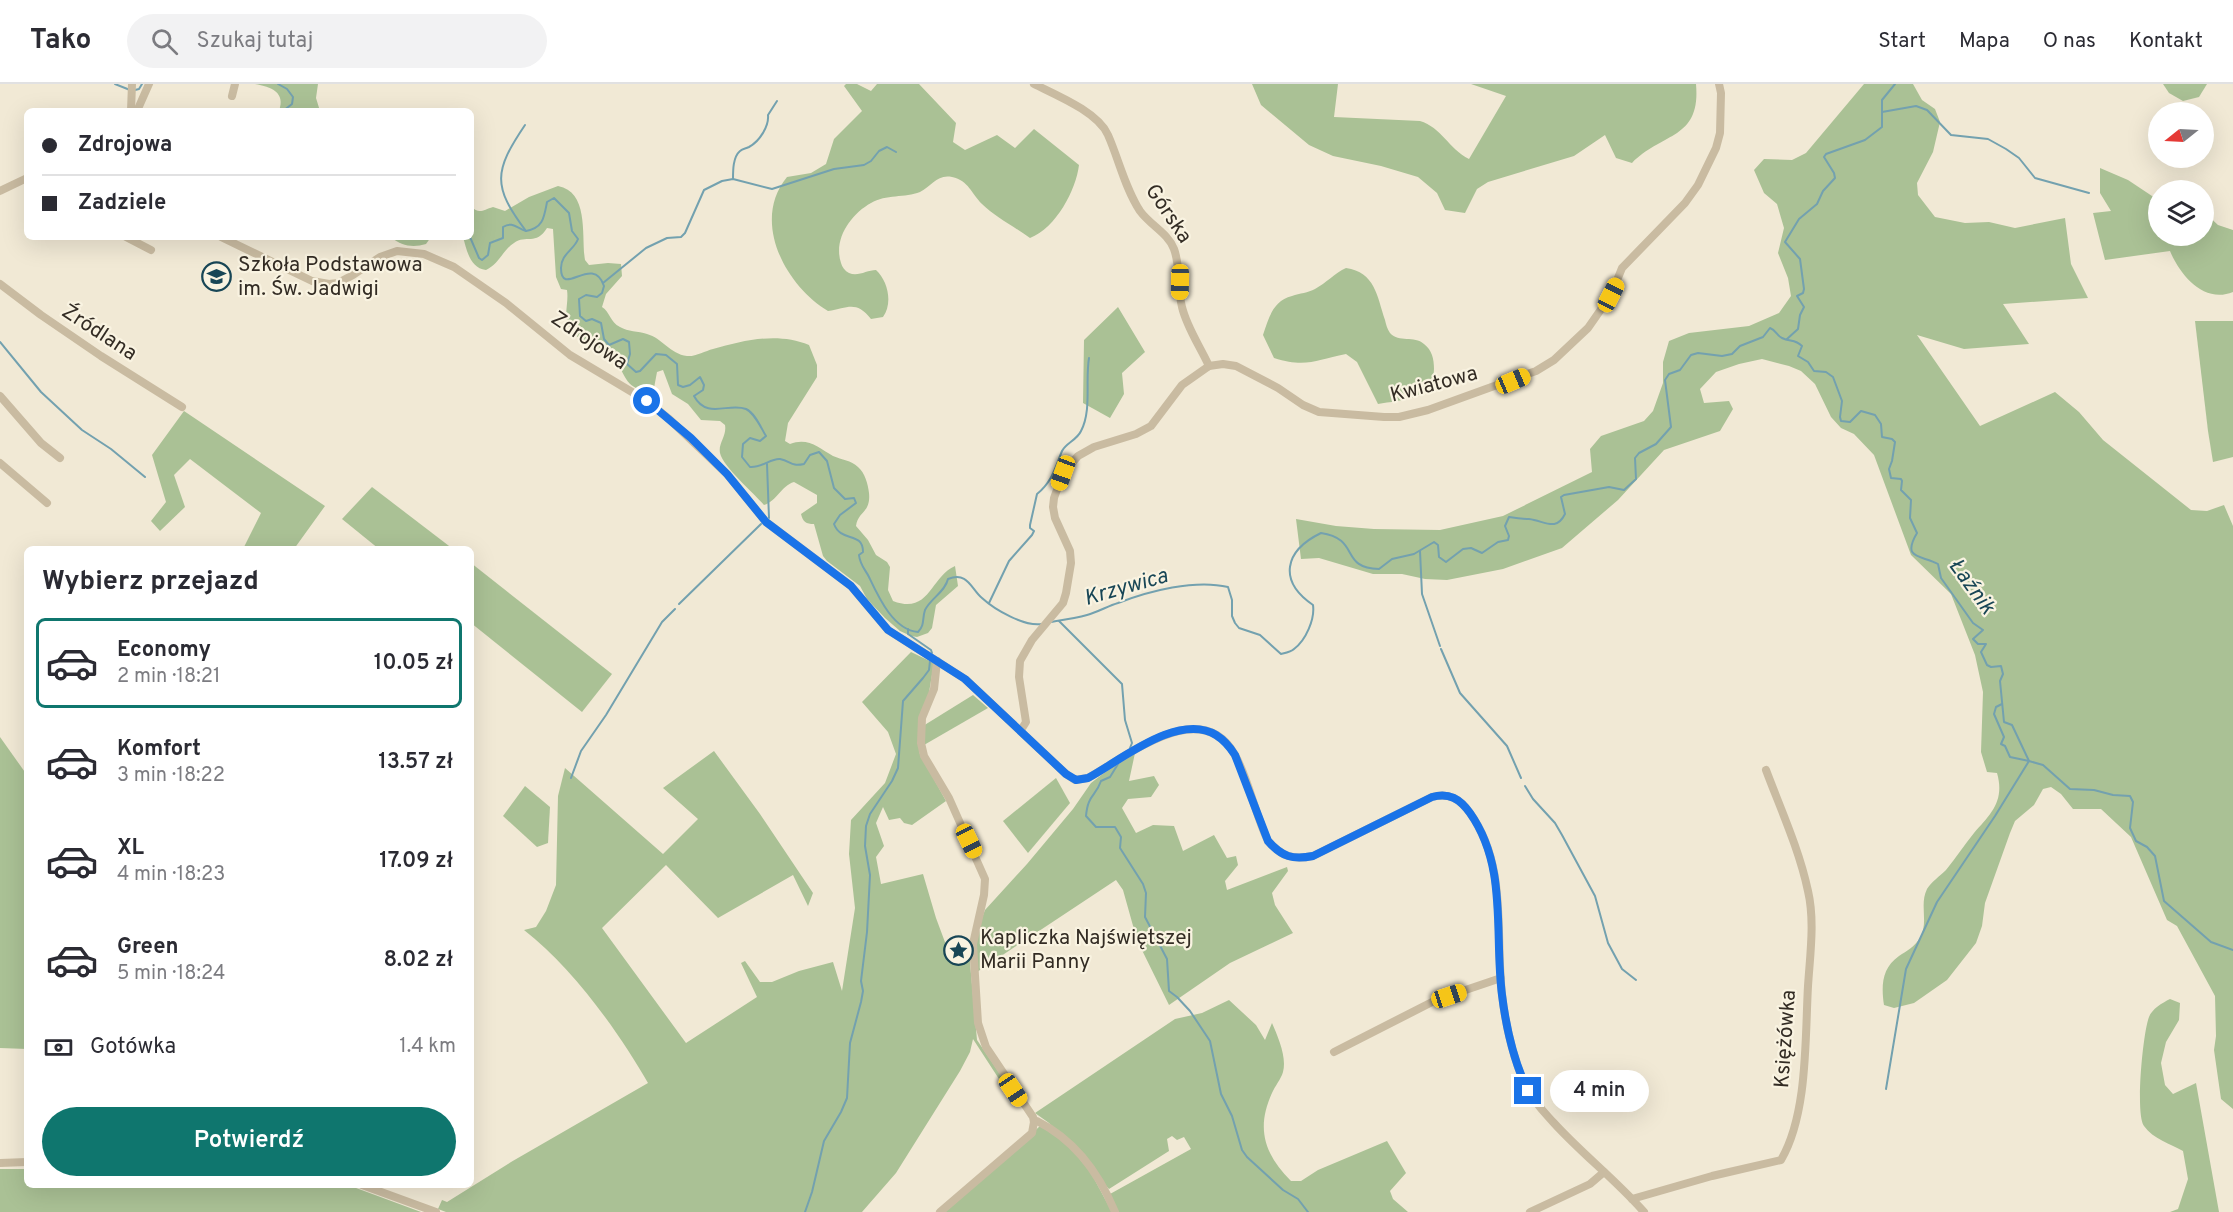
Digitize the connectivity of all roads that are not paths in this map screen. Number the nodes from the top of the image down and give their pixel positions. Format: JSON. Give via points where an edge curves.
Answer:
{"nodes":[{"id":1,"x":149,"y":84,"type":"edge"},
{"id":2,"x":235,"y":84,"type":"edge"},
{"id":3,"x":1034,"y":84,"type":"edge"},
{"id":4,"x":1719,"y":84,"type":"edge"},
{"id":5,"x":132,"y":88,"type":"edge"},
{"id":6,"x":232,"y":96,"type":"dead end"},
{"id":7,"x":131,"y":108,"type":"edge"},
{"id":8,"x":138,"y":108,"type":"edge"},
{"id":9,"x":24,"y":179,"type":"edge"},
{"id":10,"x":0,"y":191,"type":"edge"},
{"id":11,"x":132,"y":240,"type":"edge"},
{"id":12,"x":227,"y":240,"type":"edge"},
{"id":13,"x":151,"y":250,"type":"dead end"},
{"id":14,"x":0,"y":284,"type":"edge"},
{"id":15,"x":1209,"y":366,"type":"junction"},
{"id":16,"x":0,"y":396,"type":"edge"},
{"id":17,"x":182,"y":407,"type":"dead end"},
{"id":18,"x":60,"y":458,"type":"dead end"},
{"id":19,"x":0,"y":463,"type":"edge"},
{"id":20,"x":47,"y":503,"type":"dead end"},
{"id":21,"x":937,"y":661,"type":"junction"},
{"id":22,"x":1023,"y":731,"type":"junction"},
{"id":23,"x":1766,"y":770,"type":"dead end"},
{"id":24,"x":1500,"y":978,"type":"junction"},
{"id":25,"x":1334,"y":1052,"type":"dead end"},
{"id":26,"x":1034,"y":1122,"type":"junction"},
{"id":27,"x":24,"y":1162,"type":"edge"},
{"id":28,"x":0,"y":1163,"type":"edge"},
{"id":29,"x":1604,"y":1172,"type":"junction"},
{"id":30,"x":370,"y":1188,"type":"edge"},
{"id":31,"x":1632,"y":1199,"type":"junction"},
{"id":32,"x":436,"y":1212,"type":"edge"},
{"id":33,"x":940,"y":1212,"type":"edge"},
{"id":34,"x":1115,"y":1212,"type":"edge"},
{"id":35,"x":1530,"y":1212,"type":"edge"},
{"id":36,"x":1644,"y":1212,"type":"edge"}],
"edges":[{"from":1,"to":8,"type":"street"},
{"from":2,"to":6,"type":"street"},
{"from":3,"to":15,"type":"street","name":"Górska","via":[[1094,117],[1108,134],[1135,202],[1173,246],[1182,309]]},
{"from":4,"to":15,"type":"street","name":"Kwiatowa","via":[[1720,133],[1698,185],[1622,268],[1611,295],[1588,328],[1536,371],[1428,410],[1384,417],[1319,412],[1236,366]]},
{"from":5,"to":7,"type":"street"},
{"from":9,"to":10,"type":"street"},
{"from":11,"to":13,"type":"street"},
{"from":12,"to":21,"type":"street","name":"Zdrojowa","via":[[312,281],[329,284],[346,280],[380,257],[397,251],[424,254],[454,267],[570,355],[668,418],[727,474],[766,522],[851,586],[888,630]]},
{"from":14,"to":17,"type":"street","name":"Źródlana","via":[[92,350]]},
{"from":15,"to":22,"type":"street","via":[[1182,385],[1151,426],[1085,451],[1063,473],[1053,507],[1071,563],[1062,603],[1020,661],[1026,722]]},
{"from":16,"to":18,"type":"street"},
{"from":19,"to":20,"type":"street"},
{"from":21,"to":22,"type":"street","name":"Zdrojowa","via":[[965,679]]},
{"from":21,"to":26,"type":"street","via":[[934,689],[922,718],[921,742],[924,756],[949,798],[985,879],[973,944],[978,1023],[986,1047]]},
{"from":22,"to":24,"type":"street","name":"Zdrojowa","via":[[1066,774],[1080,780],[1153,739],[1188,729],[1216,735],[1235,755],[1268,841],[1292,858],[1313,856],[1440,794],[1459,800],[1478,825],[1491,854]]},
{"from":23,"to":31,"type":"street","name":"Księżówka","via":[[1809,893],[1811,929],[1804,1066],[1791,1144],[1781,1160]]},
{"from":24,"to":25,"type":"street","via":[[1436,1000]]},
{"from":24,"to":29,"type":"street","via":[[1507,1023],[1528,1091],[1572,1143]]},
{"from":26,"to":33,"type":"street","via":[[1032,1132]]},
{"from":26,"to":34,"type":"street","via":[[1052,1129],[1078,1151]]},
{"from":27,"to":28,"type":"street"},
{"from":29,"to":31,"type":"street"},
{"from":29,"to":35,"type":"street","via":[[1590,1184]]},
{"from":30,"to":32,"type":"street"},
{"from":31,"to":36,"type":"street"}]}
